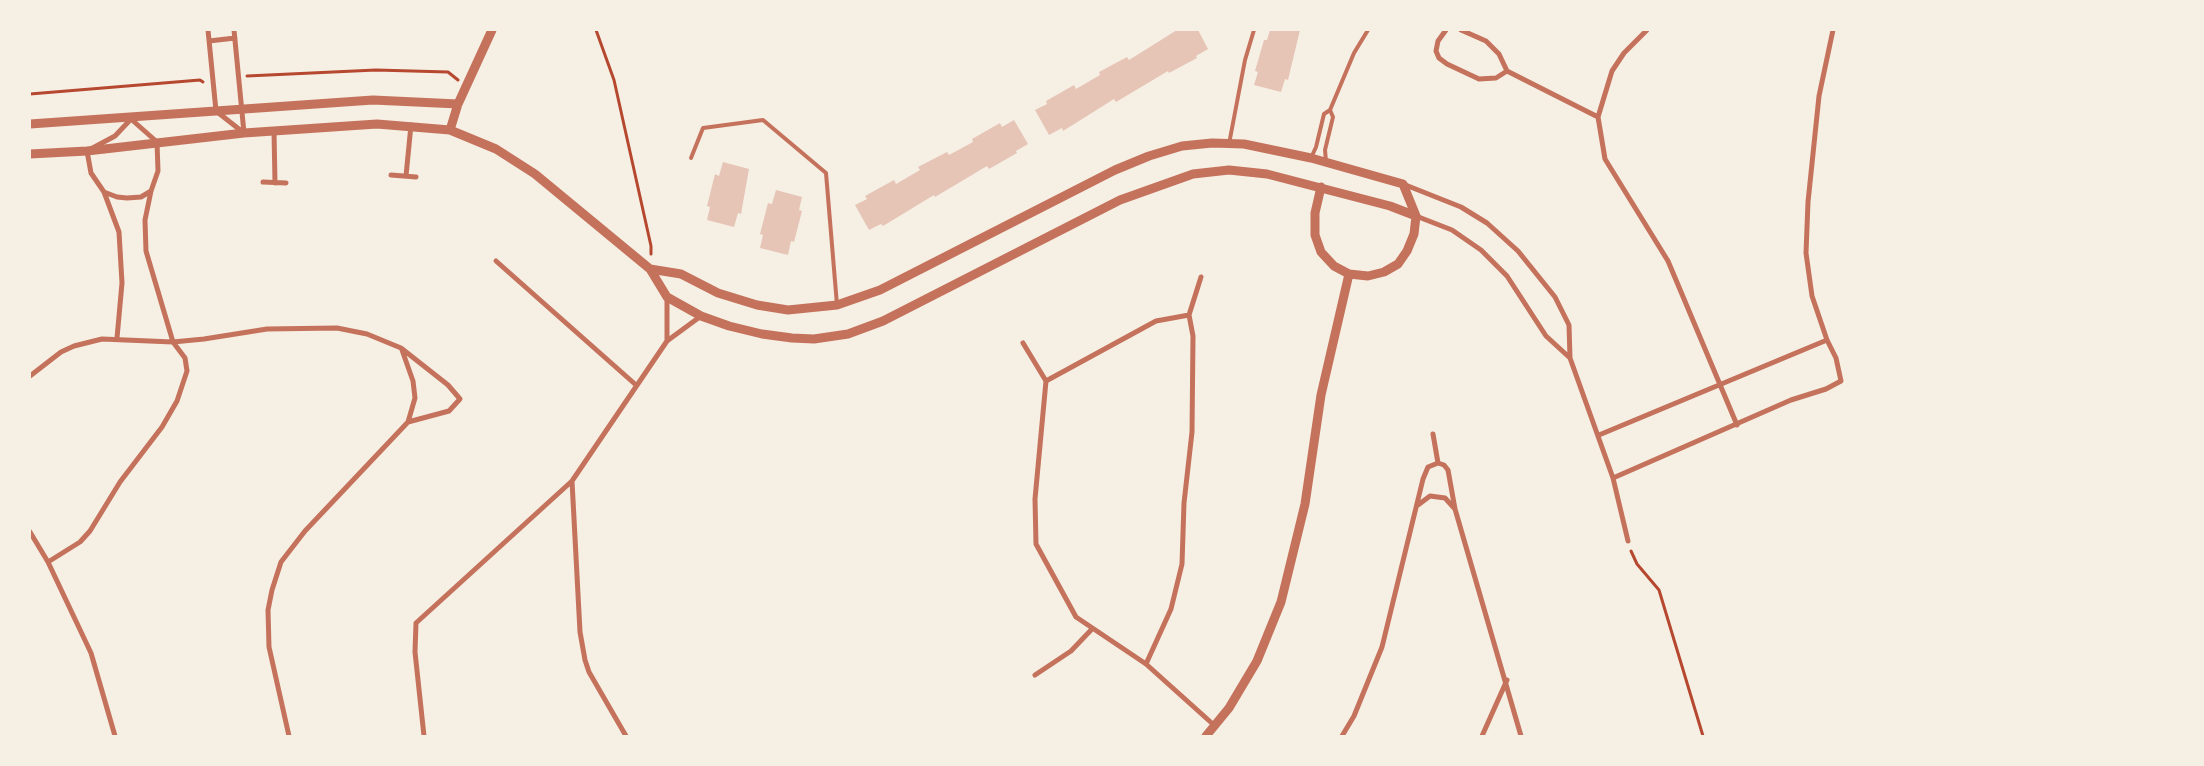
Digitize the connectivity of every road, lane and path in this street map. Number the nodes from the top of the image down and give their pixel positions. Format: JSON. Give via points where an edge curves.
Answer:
{"nodes":[{"id":1,"x":208,"y":30,"type":"edge"},
{"id":2,"x":234,"y":30,"type":"edge"},
{"id":3,"x":492,"y":30,"type":"edge"},
{"id":4,"x":596,"y":30,"type":"edge"},
{"id":5,"x":1254,"y":30,"type":"edge"},
{"id":6,"x":1368,"y":30,"type":"edge"},
{"id":7,"x":1446,"y":30,"type":"edge"},
{"id":8,"x":1461,"y":30,"type":"edge"},
{"id":9,"x":1647,"y":30,"type":"edge"},
{"id":10,"x":1833,"y":30,"type":"edge"},
{"id":11,"x":235,"y":38,"type":"junction"},
{"id":12,"x":209,"y":42,"type":"junction"},
{"id":13,"x":1507,"y":71,"type":"junction"},
{"id":14,"x":466,"y":86,"type":"junction"},
{"id":15,"x":30,"y":94,"type":"edge"},
{"id":16,"x":240,"y":94,"type":"junction"},
{"id":17,"x":215,"y":97,"type":"junction"},
{"id":18,"x":458,"y":104,"type":"junction"},
{"id":19,"x":242,"y":110,"type":"junction"},
{"id":20,"x":1330,"y":110,"type":"junction"},
{"id":21,"x":216,"y":111,"type":"junction"},
{"id":22,"x":1598,"y":117,"type":"junction"},
{"id":23,"x":132,"y":119,"type":"junction"},
{"id":24,"x":30,"y":124,"type":"edge"},
{"id":25,"x":411,"y":125,"type":"junction"},
{"id":26,"x":274,"y":130,"type":"junction"},
{"id":27,"x":450,"y":130,"type":"junction"},
{"id":28,"x":244,"y":133,"type":"junction"},
{"id":29,"x":157,"y":142,"type":"junction"},
{"id":30,"x":1229,"y":144,"type":"junction"},
{"id":31,"x":87,"y":151,"type":"junction"},
{"id":32,"x":30,"y":154,"type":"edge"},
{"id":33,"x":691,"y":158,"type":"dead end"},
{"id":34,"x":1311,"y":158,"type":"junction"},
{"id":35,"x":1326,"y":161,"type":"junction"},
{"id":36,"x":391,"y":176,"type":"dead end"},
{"id":37,"x":406,"y":176,"type":"junction"},
{"id":38,"x":416,"y":177,"type":"dead end"},
{"id":39,"x":263,"y":182,"type":"dead end"},
{"id":40,"x":275,"y":183,"type":"junction"},
{"id":41,"x":286,"y":183,"type":"dead end"},
{"id":42,"x":1403,"y":184,"type":"junction"},
{"id":43,"x":1321,"y":187,"type":"junction"},
{"id":44,"x":104,"y":192,"type":"junction"},
{"id":45,"x":150,"y":192,"type":"junction"},
{"id":46,"x":1416,"y":216,"type":"junction"},
{"id":47,"x":496,"y":261,"type":"dead end"},
{"id":48,"x":650,"y":269,"type":"junction"},
{"id":49,"x":1348,"y":274,"type":"junction"},
{"id":50,"x":1201,"y":277,"type":"dead end"},
{"id":51,"x":667,"y":296,"type":"junction"},
{"id":52,"x":837,"y":305,"type":"junction"},
{"id":53,"x":1189,"y":315,"type":"junction"},
{"id":54,"x":701,"y":316,"type":"junction"},
{"id":55,"x":117,"y":338,"type":"junction"},
{"id":56,"x":1828,"y":340,"type":"junction"},
{"id":57,"x":667,"y":341,"type":"junction"},
{"id":58,"x":173,"y":342,"type":"junction"},
{"id":59,"x":1023,"y":343,"type":"dead end"},
{"id":60,"x":401,"y":348,"type":"junction"},
{"id":61,"x":1570,"y":358,"type":"junction"},
{"id":62,"x":30,"y":376,"type":"edge"},
{"id":63,"x":1046,"y":381,"type":"junction"},
{"id":64,"x":636,"y":385,"type":"junction"},
{"id":65,"x":1719,"y":385,"type":"junction"},
{"id":66,"x":408,"y":422,"type":"junction"},
{"id":67,"x":1737,"y":425,"type":"junction"},
{"id":68,"x":1433,"y":434,"type":"dead end"},
{"id":69,"x":1599,"y":435,"type":"junction"},
{"id":70,"x":1438,"y":463,"type":"junction"},
{"id":71,"x":1613,"y":478,"type":"junction"},
{"id":72,"x":572,"y":481,"type":"junction"},
{"id":73,"x":1418,"y":504,"type":"junction"},
{"id":74,"x":1455,"y":509,"type":"junction"},
{"id":75,"x":30,"y":532,"type":"edge"},
{"id":76,"x":1628,"y":541,"type":"joint"},
{"id":77,"x":48,"y":562,"type":"junction"},
{"id":78,"x":1092,"y":629,"type":"junction"},
{"id":79,"x":1146,"y":664,"type":"junction"},
{"id":80,"x":1035,"y":675,"type":"dead end"},
{"id":81,"x":1507,"y":680,"type":"junction"},
{"id":82,"x":1215,"y":726,"type":"junction"},
{"id":83,"x":115,"y":736,"type":"edge"},
{"id":84,"x":289,"y":736,"type":"edge"},
{"id":85,"x":424,"y":736,"type":"edge"},
{"id":86,"x":626,"y":736,"type":"edge"},
{"id":87,"x":1206,"y":736,"type":"edge"},
{"id":88,"x":1342,"y":736,"type":"edge"},
{"id":89,"x":1482,"y":736,"type":"edge"},
{"id":90,"x":1521,"y":736,"type":"edge"},
{"id":91,"x":1703,"y":736,"type":"edge"}],
"edges":[{"from":1,"to":12,"type":"street"},
{"from":2,"to":11,"type":"street"},
{"from":3,"to":14,"type":"street"},
{"from":4,"to":48,"type":"path","via":[[614,80],[651,246]]},
{"from":5,"to":30,"type":"lane"},
{"from":6,"to":20,"type":"lane","via":[[1354,53]]},
{"from":7,"to":13,"type":"street","via":[[1442,31],[1436,51],[1447,64],[1479,79],[1496,78]]},
{"from":8,"to":13,"type":"street","via":[[1486,41],[1499,54]]},
{"from":9,"to":22,"type":"street","via":[[1612,70]]},
{"from":10,"to":56,"type":"street","via":[[1819,96],[1806,253],[1812,296]]},
{"from":11,"to":12,"type":"street"},
{"from":11,"to":16,"type":"street"},
{"from":12,"to":17,"type":"street"},
{"from":13,"to":22,"type":"street"},
{"from":14,"to":16,"type":"path","via":[[448,72],[376,70],[246,76],[247,94]]},
{"from":14,"to":18,"type":"street"},
{"from":15,"to":17,"type":"path","via":[[200,80],[204,97]]},
{"from":16,"to":19,"type":"street"},
{"from":17,"to":21,"type":"street"},
{"from":18,"to":19,"type":"street","via":[[372,100]]},
{"from":18,"to":27,"type":"street"},
{"from":19,"to":21,"type":"street"},
{"from":19,"to":28,"type":"street"},
{"from":20,"to":34,"type":"lane","via":[[1324,114]]},
{"from":20,"to":35,"type":"lane","via":[[1334,117]]},
{"from":21,"to":23,"type":"street"},
{"from":21,"to":28,"type":"street"},
{"from":22,"to":65,"type":"street","via":[[1605,159],[1668,261]]},
{"from":23,"to":24,"type":"street"},
{"from":23,"to":29,"type":"street"},
{"from":23,"to":31,"type":"street","via":[[115,136]]},
{"from":25,"to":26,"type":"street"},
{"from":25,"to":27,"type":"street"},
{"from":25,"to":37,"type":"street"},
{"from":26,"to":28,"type":"street"},
{"from":26,"to":40,"type":"street"},
{"from":27,"to":48,"type":"street","via":[[496,149],[535,174]]},
{"from":28,"to":29,"type":"street"},
{"from":29,"to":31,"type":"street"},
{"from":29,"to":45,"type":"street","via":[[158,171]]},
{"from":30,"to":34,"type":"street","via":[[1244,144]]},
{"from":30,"to":52,"type":"street","via":[[1182,146],[1149,156],[1115,170],[880,290]]},
{"from":31,"to":32,"type":"street"},
{"from":31,"to":44,"type":"street","via":[[91,173]]},
{"from":33,"to":52,"type":"lane","via":[[702,128],[763,120],[826,174]]},
{"from":34,"to":35,"type":"street"},
{"from":35,"to":42,"type":"street"},
{"from":36,"to":37,"type":"street"},
{"from":37,"to":38,"type":"street"},
{"from":39,"to":40,"type":"street"},
{"from":40,"to":41,"type":"street"},
{"from":42,"to":46,"type":"street"},
{"from":42,"to":61,"type":"street","via":[[1461,207],[1487,223],[1518,251],[1555,298],[1569,325]]},
{"from":43,"to":46,"type":"street"},
{"from":43,"to":49,"type":"street","via":[[1315,213],[1315,235],[1321,252],[1334,266]]},
{"from":43,"to":54,"type":"street","via":[[1267,174],[1229,170],[1185,176],[1120,200],[883,321],[848,334],[814,338],[777,337]]},
{"from":44,"to":45,"type":"street","via":[[127,198],[141,197]]},
{"from":44,"to":55,"type":"street","via":[[120,232],[122,283]]},
{"from":45,"to":58,"type":"street","via":[[145,220],[146,251]]},
{"from":46,"to":49,"type":"street","via":[[1414,234],[1398,264],[1368,276]]},
{"from":46,"to":61,"type":"street","via":[[1452,230],[1481,250],[1507,276],[1546,336]]},
{"from":47,"to":64,"type":"street"},
{"from":48,"to":51,"type":"street"},
{"from":48,"to":52,"type":"street","via":[[681,274],[718,293],[757,305],[788,310]]},
{"from":49,"to":82,"type":"street","via":[[1321,395],[1305,504],[1281,602],[1257,661]]},
{"from":50,"to":53,"type":"street"},
{"from":51,"to":54,"type":"street"},
{"from":51,"to":57,"type":"street"},
{"from":53,"to":63,"type":"street","via":[[1156,321]]},
{"from":53,"to":79,"type":"street","via":[[1193,336],[1192,432],[1184,503],[1182,564],[1171,609]]},
{"from":54,"to":57,"type":"street"},
{"from":55,"to":58,"type":"street"},
{"from":55,"to":62,"type":"street","via":[[74,346],[48,360]]},
{"from":56,"to":65,"type":"street"},
{"from":56,"to":67,"type":"street","via":[[1842,381]]},
{"from":57,"to":64,"type":"street"},
{"from":58,"to":60,"type":"street","via":[[267,329],[322,326],[367,334]]},
{"from":58,"to":77,"type":"street","via":[[186,358],[187,371],[173,408],[120,482],[90,531],[80,542]]},
{"from":59,"to":63,"type":"street"},
{"from":60,"to":66,"type":"street","via":[[413,381],[415,398]]},
{"from":60,"to":66,"type":"street","via":[[448,385],[460,399],[449,411]]},
{"from":61,"to":69,"type":"street"},
{"from":63,"to":78,"type":"street","via":[[1035,499],[1036,544],[1076,617]]},
{"from":64,"to":72,"type":"street"},
{"from":65,"to":67,"type":"street"},
{"from":65,"to":69,"type":"street"},
{"from":66,"to":84,"type":"street","via":[[305,531],[281,562],[268,610],[269,647]]},
{"from":67,"to":71,"type":"street"},
{"from":68,"to":70,"type":"street"},
{"from":69,"to":71,"type":"street"},
{"from":70,"to":73,"type":"street","via":[[1428,467]]},
{"from":70,"to":74,"type":"street","via":[[1448,470]]},
{"from":71,"to":76,"type":"street"},
{"from":72,"to":85,"type":"street","via":[[416,623],[415,652]]},
{"from":72,"to":86,"type":"street","via":[[580,632],[585,660]]},
{"from":73,"to":74,"type":"street","via":[[1430,496],[1445,498]]},
{"from":73,"to":88,"type":"street","via":[[1382,647],[1354,716]]},
{"from":74,"to":81,"type":"street"},
{"from":75,"to":77,"type":"street"},
{"from":76,"to":91,"type":"path","via":[[1633,558],[1659,590]]},
{"from":77,"to":83,"type":"street","via":[[91,653]]},
{"from":78,"to":79,"type":"street"},
{"from":78,"to":80,"type":"street","via":[[1071,651]]},
{"from":79,"to":82,"type":"street"},
{"from":81,"to":89,"type":"street"},
{"from":81,"to":90,"type":"street"},
{"from":82,"to":87,"type":"street"}]}
